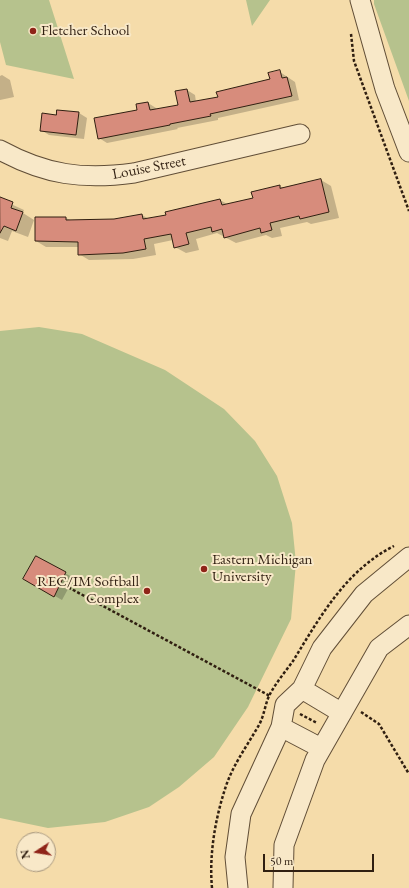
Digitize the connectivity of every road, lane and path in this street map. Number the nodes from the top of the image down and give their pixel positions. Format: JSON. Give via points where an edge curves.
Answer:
{"nodes":[{"id":1,"x":360,"y":0,"type":"edge"},
{"id":2,"x":300,"y":134,"type":"dead end"},
{"id":3,"x":0,"y":150,"type":"edge"},
{"id":4,"x":409,"y":152,"type":"edge"},
{"id":5,"x":409,"y":557,"type":"edge"},
{"id":6,"x":64,"y":585,"type":"dead end"},
{"id":7,"x":409,"y":625,"type":"edge"},
{"id":8,"x":302,"y":689,"type":"junction"},
{"id":9,"x":285,"y":705,"type":"junction"},
{"id":10,"x":351,"y":713,"type":"junction"},
{"id":11,"x":281,"y":727,"type":"junction"},
{"id":12,"x":331,"y":732,"type":"junction"},
{"id":13,"x":321,"y":748,"type":"junction"},
{"id":14,"x":409,"y":774,"type":"edge"},
{"id":15,"x":238,"y":888,"type":"edge"},
{"id":16,"x":283,"y":888,"type":"edge"}],
"edges":[{"from":1,"to":4,"type":"street","via":[[385,89]]},
{"from":2,"to":3,"type":"street","name":"Louise Street","via":[[134,173],[108,176],[76,176],[48,170],[23,163]]},
{"from":5,"to":8,"type":"street","via":[[364,594],[322,648]]},
{"from":6,"to":9,"type":"path"},
{"from":7,"to":10,"type":"street","via":[[379,648]]},
{"from":8,"to":9,"type":"street"},
{"from":8,"to":10,"type":"street"},
{"from":9,"to":11,"type":"street"},
{"from":9,"to":12,"type":"path"},
{"from":10,"to":12,"type":"street"},
{"from":10,"to":14,"type":"path","via":[[379,724]]},
{"from":11,"to":13,"type":"street"},
{"from":11,"to":15,"type":"street","via":[[241,814],[235,857]]},
{"from":12,"to":13,"type":"street"},
{"from":13,"to":16,"type":"street","via":[[284,845]]}]}
